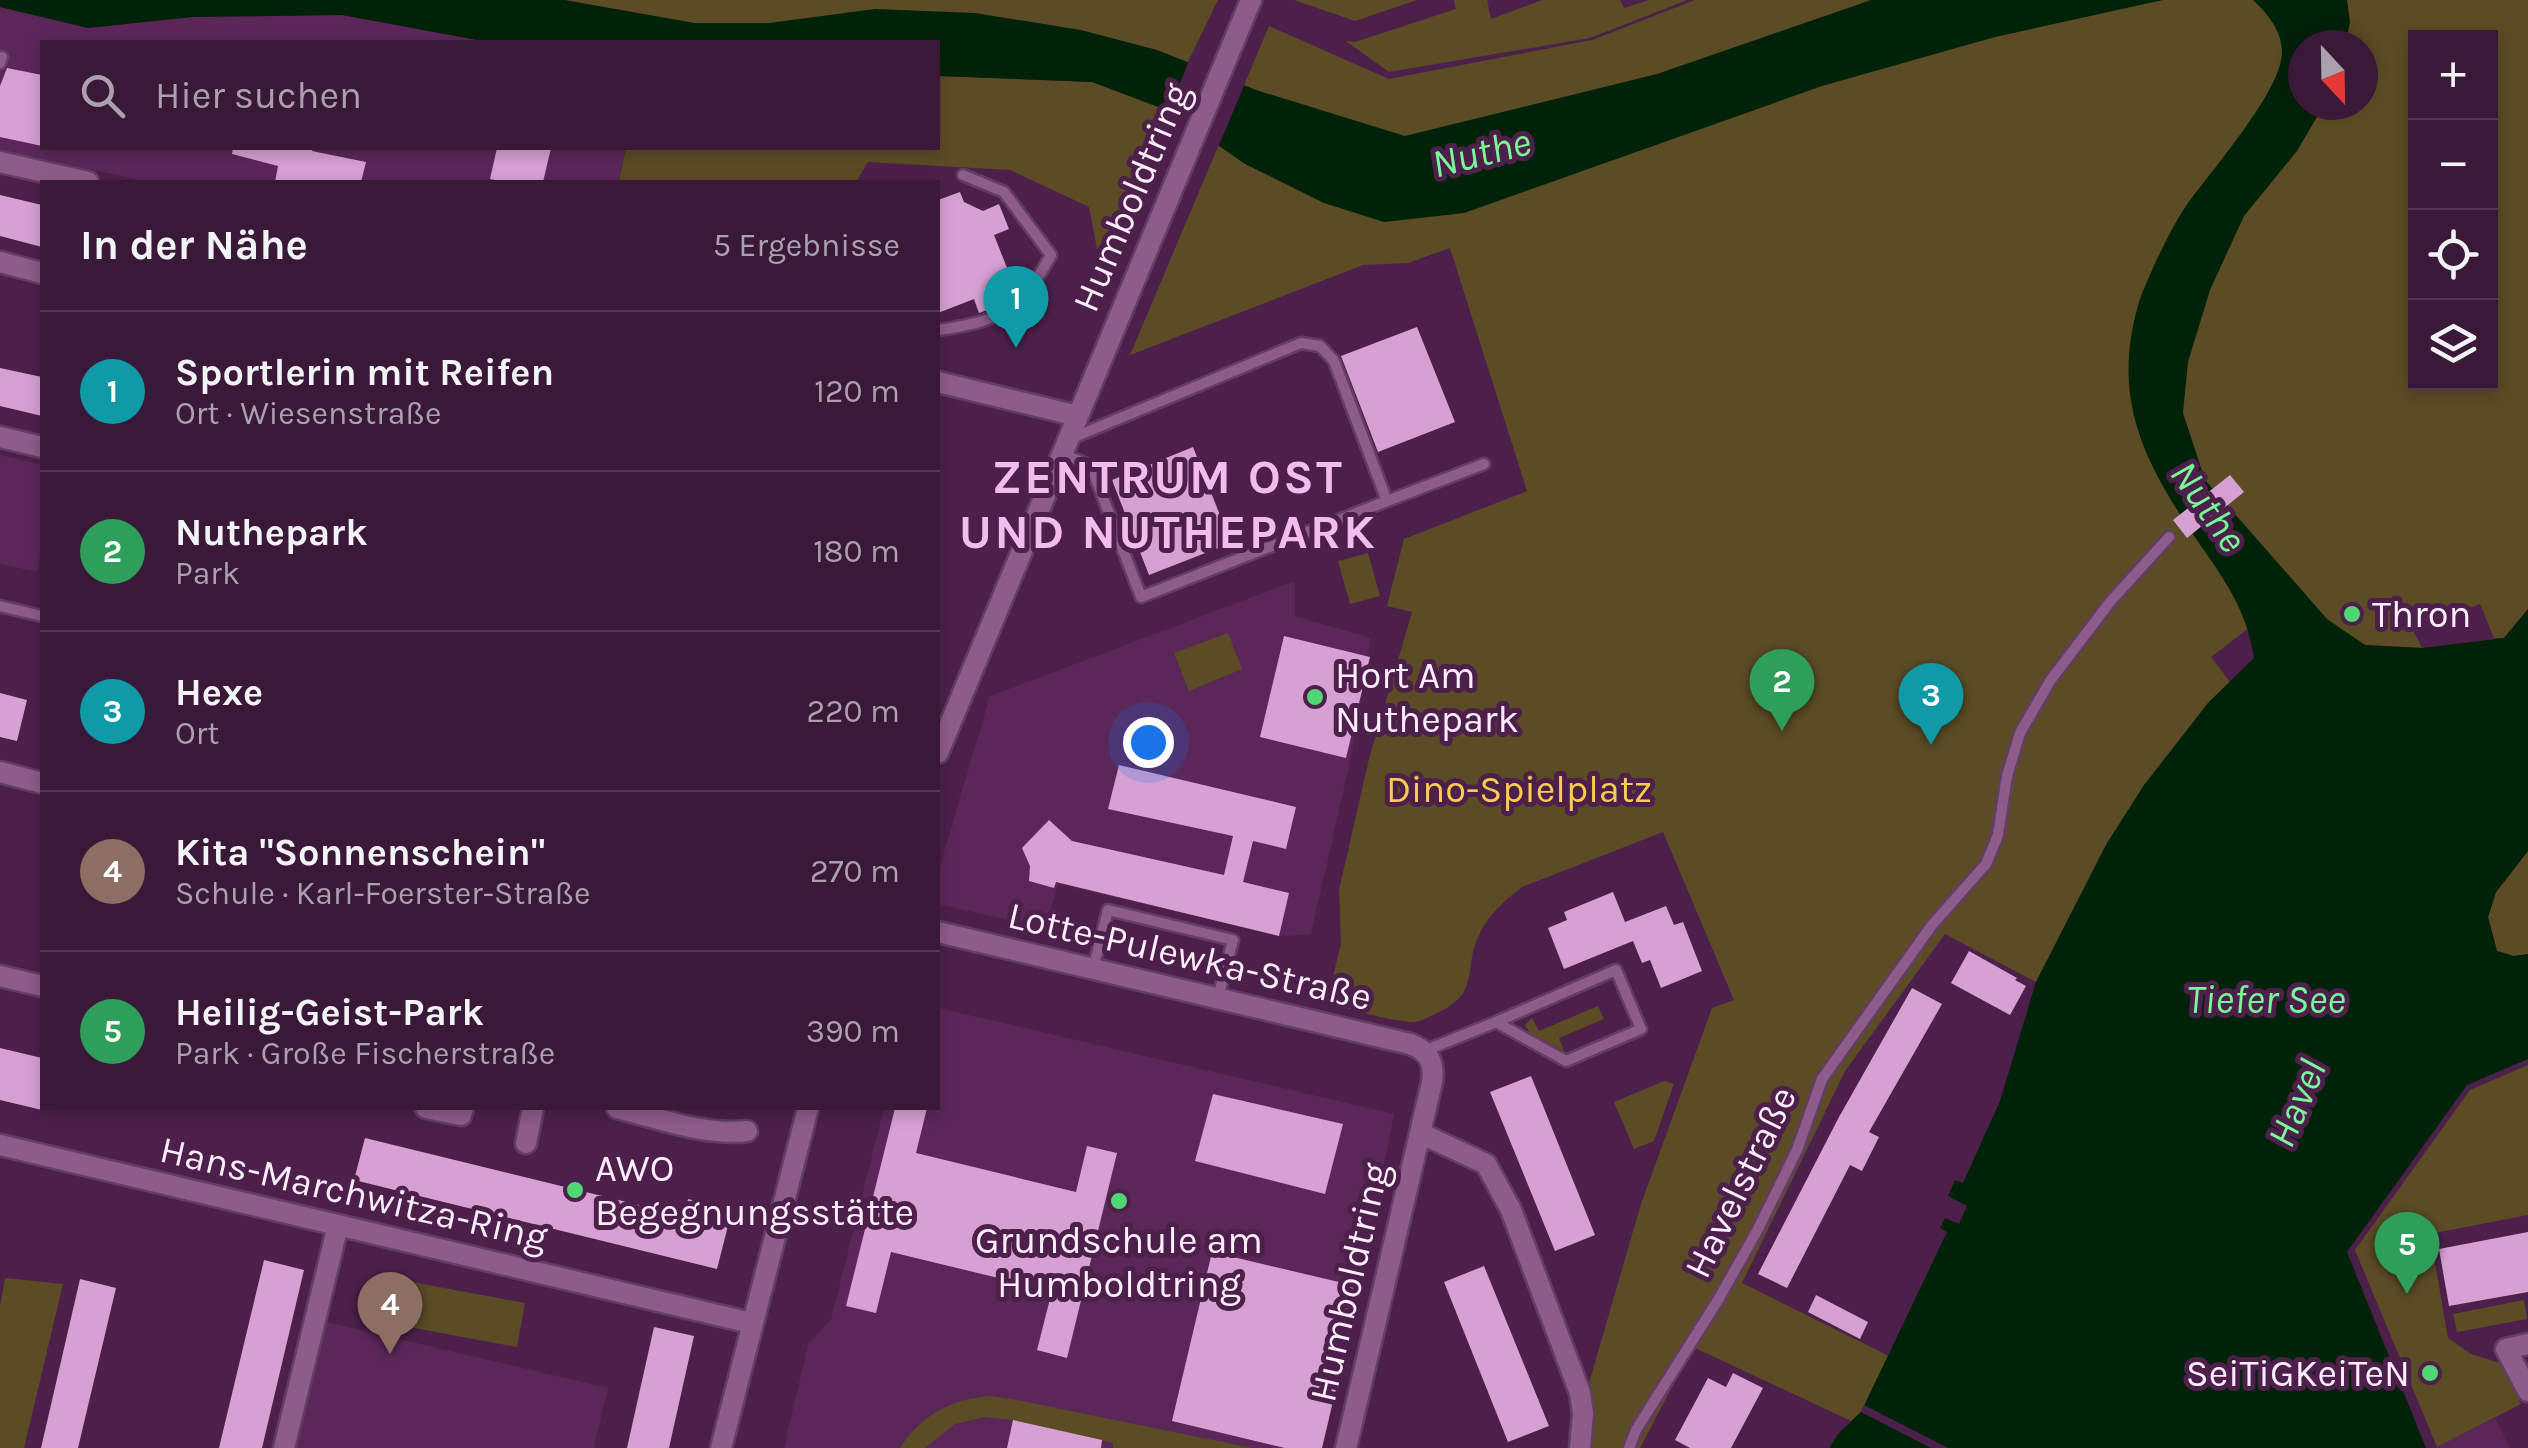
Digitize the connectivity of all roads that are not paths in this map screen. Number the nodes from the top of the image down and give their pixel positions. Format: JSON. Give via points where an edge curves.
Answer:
{"nodes":[{"id":1,"x":1251,"y":0,"type":"edge"},
{"id":2,"x":0,"y":162,"type":"edge"},
{"id":3,"x":962,"y":175,"type":"dead end"},
{"id":4,"x":79,"y":180,"type":"edge"},
{"id":5,"x":0,"y":262,"type":"edge"},
{"id":6,"x":40,"y":272,"type":"edge"},
{"id":7,"x":940,"y":330,"type":"edge"},
{"id":8,"x":940,"y":382,"type":"edge"},
{"id":9,"x":1078,"y":416,"type":"junction"},
{"id":10,"x":0,"y":437,"type":"edge"},
{"id":11,"x":1065,"y":446,"type":"junction"},
{"id":12,"x":40,"y":447,"type":"edge"},
{"id":13,"x":1484,"y":464,"type":"dead end"},
{"id":14,"x":1387,"y":501,"type":"junction"},
{"id":15,"x":2169,"y":536,"type":"dead end"},
{"id":16,"x":0,"y":606,"type":"edge"},
{"id":17,"x":40,"y":616,"type":"edge"},
{"id":18,"x":940,"y":747,"type":"edge"},
{"id":19,"x":0,"y":772,"type":"edge"},
{"id":20,"x":40,"y":782,"type":"edge"},
{"id":21,"x":940,"y":932,"type":"edge"},
{"id":22,"x":1094,"y":969,"type":"junction"},
{"id":23,"x":0,"y":976,"type":"edge"},
{"id":24,"x":40,"y":986,"type":"edge"},
{"id":25,"x":1218,"y":998,"type":"junction"},
{"id":26,"x":1496,"y":1022,"type":"junction"},
{"id":27,"x":1424,"y":1051,"type":"junction"},
{"id":28,"x":436,"y":1110,"type":"edge"},
{"id":29,"x":462,"y":1110,"type":"edge"},
{"id":30,"x":533,"y":1110,"type":"edge"},
{"id":31,"x":625,"y":1110,"type":"edge"},
{"id":32,"x":807,"y":1110,"type":"edge"},
{"id":33,"x":747,"y":1131,"type":"dead end"},
{"id":34,"x":1420,"y":1133,"type":"junction"},
{"id":35,"x":526,"y":1143,"type":"dead end"},
{"id":36,"x":0,"y":1145,"type":"edge"},
{"id":37,"x":338,"y":1225,"type":"junction"},
{"id":38,"x":751,"y":1323,"type":"junction"},
{"id":39,"x":2528,"y":1344,"type":"edge"},
{"id":40,"x":2528,"y":1391,"type":"edge"},
{"id":41,"x":1636,"y":1430,"type":"junction"},
{"id":42,"x":284,"y":1448,"type":"edge"},
{"id":43,"x":720,"y":1448,"type":"edge"},
{"id":44,"x":1346,"y":1448,"type":"edge"},
{"id":45,"x":1580,"y":1448,"type":"edge"},
{"id":46,"x":1621,"y":1448,"type":"edge"},
{"id":47,"x":1629,"y":1448,"type":"edge"}],
"edges":[{"from":1,"to":9,"type":"street","name":"Humboldtring"},
{"from":2,"to":4,"type":"street"},
{"from":3,"to":7,"type":"lane","via":[[1004,192],[1050,255],[1026,296],[1009,310]]},
{"from":5,"to":6,"type":"street"},
{"from":8,"to":9,"type":"street"},
{"from":9,"to":11,"type":"street","name":"Humboldtring"},
{"from":10,"to":12,"type":"street"},
{"from":11,"to":14,"type":"lane","via":[[1091,466],[1141,597]]},
{"from":11,"to":14,"type":"lane","via":[[1301,342],[1320,346],[1334,361]]},
{"from":11,"to":18,"type":"street","name":"Humboldtring"},
{"from":13,"to":14,"type":"lane"},
{"from":15,"to":41,"type":"lane","name":"Havelstraße","via":[[2050,681],[2020,733],[1986,864],[1822,1079],[1797,1150],[1757,1230]]},
{"from":16,"to":17,"type":"lane"},
{"from":19,"to":20,"type":"street"},
{"from":21,"to":22,"type":"street","name":"Lotte-Pulewka-Straße"},
{"from":22,"to":25,"type":"street","name":"Lotte-Pulewka-Straße"},
{"from":22,"to":25,"type":"lane","via":[[1108,910],[1233,940]]},
{"from":23,"to":24,"type":"street"},
{"from":25,"to":27,"type":"street","name":"Lotte-Pulewka-Straße"},
{"from":26,"to":26,"type":"lane","via":[[1566,1061],[1641,1029],[1616,970]]},
{"from":26,"to":27,"type":"lane"},
{"from":27,"to":34,"type":"street","name":"Humboldtring","via":[[1434,1072]]},
{"from":28,"to":29,"type":"street"},
{"from":30,"to":35,"type":"street"},
{"from":31,"to":33,"type":"street","via":[[704,1129]]},
{"from":32,"to":38,"type":"street"},
{"from":34,"to":44,"type":"street","name":"Humboldtring"},
{"from":34,"to":45,"type":"street","name":"Humboldtring","via":[[1486,1164],[1511,1210],[1580,1393]]},
{"from":36,"to":37,"type":"street","name":"Hans-Marchwitza-Ring"},
{"from":37,"to":38,"type":"street","name":"Hans-Marchwitza-Ring"},
{"from":37,"to":42,"type":"street"},
{"from":38,"to":43,"type":"street"},
{"from":39,"to":40,"type":"street","via":[[2506,1349]]},
{"from":41,"to":46,"type":"lane"},
{"from":41,"to":47,"type":"lane","name":"Havelstraße"}]}
